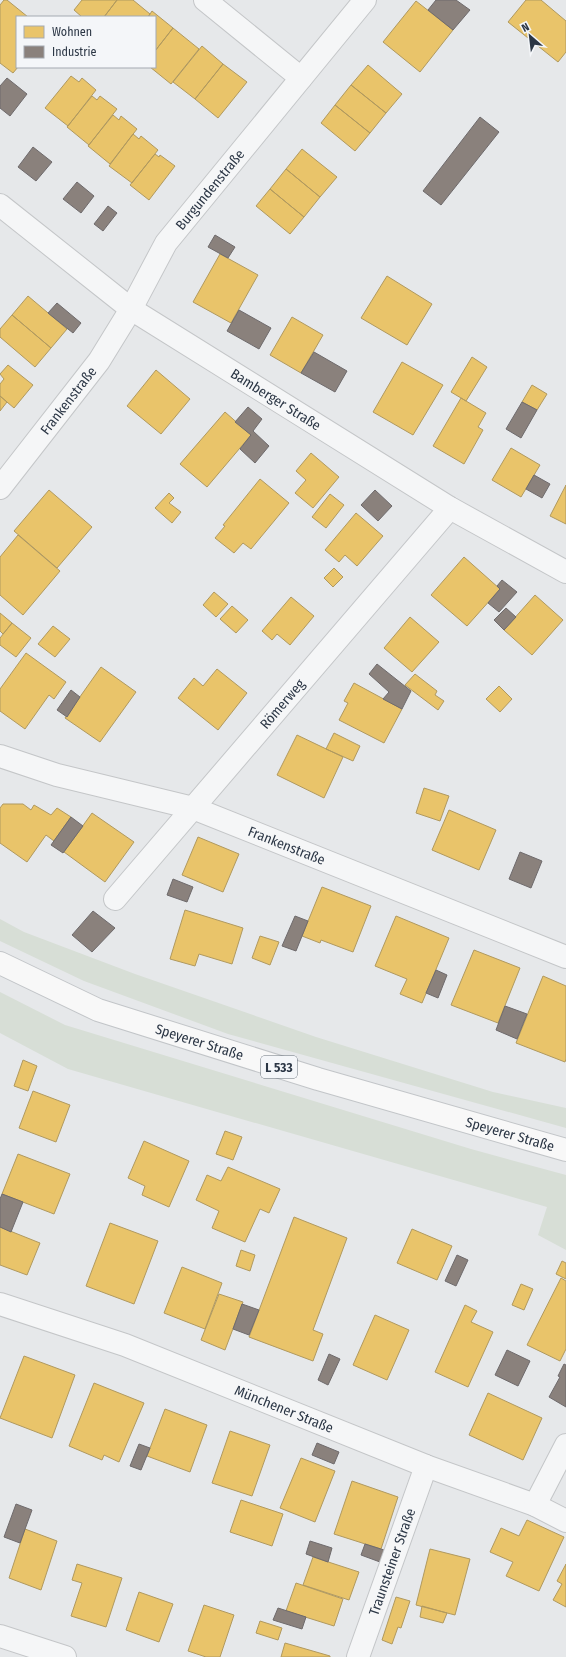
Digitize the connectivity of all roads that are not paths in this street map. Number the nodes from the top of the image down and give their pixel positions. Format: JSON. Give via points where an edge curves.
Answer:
{"nodes":[{"id":1,"x":205,"y":0,"type":"edge"},
{"id":2,"x":365,"y":0,"type":"edge"},
{"id":3,"x":301,"y":78,"type":"junction"},
{"id":4,"x":0,"y":205,"type":"edge"},
{"id":5,"x":131,"y":309,"type":"junction"},
{"id":6,"x":0,"y":488,"type":"edge"},
{"id":7,"x":450,"y":508,"type":"junction"},
{"id":8,"x":566,"y":572,"type":"edge"},
{"id":9,"x":0,"y":756,"type":"edge"},
{"id":10,"x":193,"y":808,"type":"junction"},
{"id":11,"x":115,"y":899,"type":"dead end"},
{"id":12,"x":566,"y":957,"type":"edge"},
{"id":13,"x":0,"y":963,"type":"edge"},
{"id":14,"x":566,"y":1150,"type":"edge"},
{"id":15,"x":0,"y":1304,"type":"edge"},
{"id":16,"x":566,"y":1445,"type":"edge"},
{"id":17,"x":426,"y":1466,"type":"junction"},
{"id":18,"x":535,"y":1505,"type":"junction"},
{"id":19,"x":566,"y":1520,"type":"edge"},
{"id":20,"x":0,"y":1636,"type":"edge"},
{"id":21,"x":65,"y":1657,"type":"edge"},
{"id":22,"x":358,"y":1657,"type":"edge"}],
"edges":[{"from":1,"to":3,"type":"street"},
{"from":2,"to":3,"type":"street","name":"Burgundenstraße"},
{"from":3,"to":5,"type":"street","name":"Burgundenstraße","via":[[166,243]]},
{"from":4,"to":5,"type":"street","name":"Bamberger Straße"},
{"from":5,"to":6,"type":"street","name":"Frankenstraße","via":[[99,362]]},
{"from":5,"to":7,"type":"street","name":"Bamberger Straße"},
{"from":7,"to":8,"type":"street","name":"Bamberger Straße"},
{"from":7,"to":10,"type":"street","name":"Römerweg"},
{"from":9,"to":10,"type":"street","name":"Frankenstraße","via":[[56,775]]},
{"from":10,"to":11,"type":"street","name":"Römerweg"},
{"from":10,"to":12,"type":"street","name":"Frankenstraße"},
{"from":13,"to":14,"type":"main road","name":"Speyerer Straße","number":"L 533","via":[[98,1010],[318,1079]]},
{"from":15,"to":17,"type":"street","name":"Münchener Straße","via":[[125,1345]]},
{"from":16,"to":18,"type":"street"},
{"from":17,"to":18,"type":"street","name":"Münchener Straße"},
{"from":17,"to":22,"type":"street","name":"Traunsteiner Straße"},
{"from":18,"to":19,"type":"street","name":"Münchener Straße"},
{"from":20,"to":21,"type":"street"}]}
